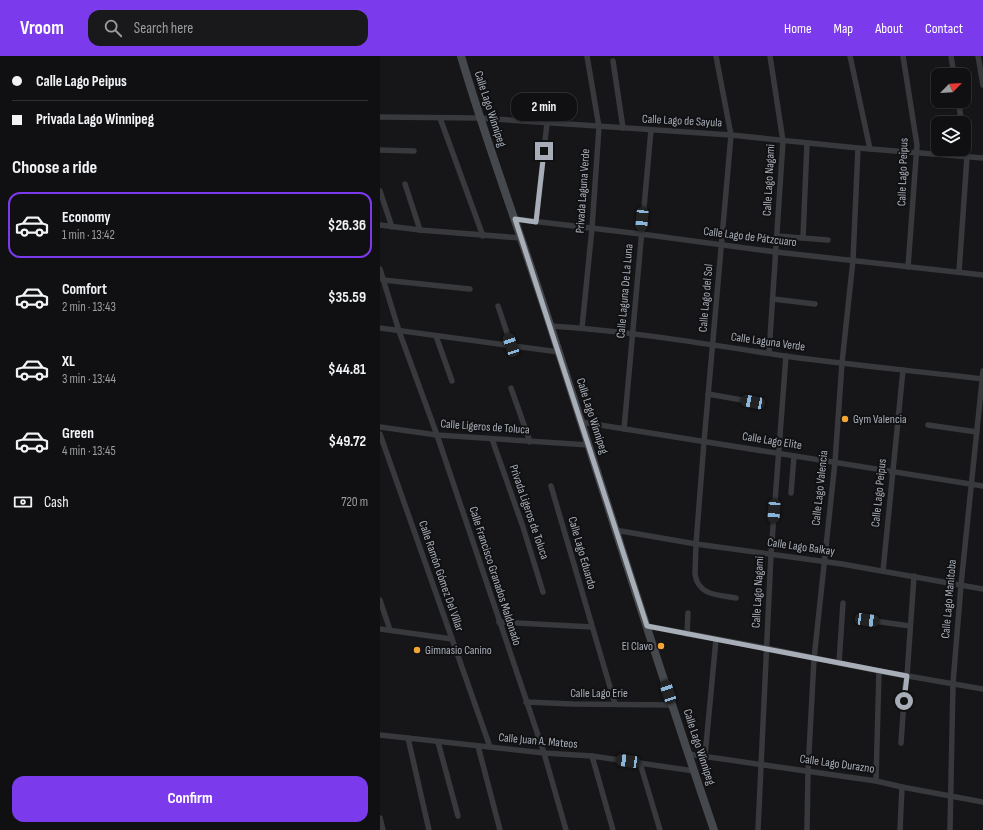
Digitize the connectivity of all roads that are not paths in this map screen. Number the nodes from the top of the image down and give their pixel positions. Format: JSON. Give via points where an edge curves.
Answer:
{"nodes":[{"id":1,"x":461,"y":56,"type":"edge"},
{"id":2,"x":587,"y":56,"type":"edge"},
{"id":3,"x":716,"y":56,"type":"edge"},
{"id":4,"x":770,"y":56,"type":"edge"},
{"id":5,"x":850,"y":56,"type":"edge"},
{"id":6,"x":903,"y":56,"type":"edge"},
{"id":7,"x":951,"y":56,"type":"edge"},
{"id":8,"x":978,"y":56,"type":"edge"},
{"id":9,"x":613,"y":61,"type":"dead end"},
{"id":10,"x":953,"y":68,"type":"edge"},
{"id":11,"x":983,"y":85,"type":"edge"},
{"id":12,"x":380,"y":116,"type":"edge"},
{"id":13,"x":440,"y":118,"type":"junction"},
{"id":14,"x":479,"y":118,"type":"junction"},
{"id":15,"x":547,"y":123,"type":"junction"},
{"id":16,"x":599,"y":127,"type":"junction"},
{"id":17,"x":623,"y":128,"type":"junction"},
{"id":18,"x":651,"y":130,"type":"junction"},
{"id":19,"x":731,"y":135,"type":"junction"},
{"id":20,"x":783,"y":141,"type":"junction"},
{"id":21,"x":807,"y":143,"type":"junction"},
{"id":22,"x":858,"y":148,"type":"junction"},
{"id":23,"x":870,"y":149,"type":"junction"},
{"id":24,"x":380,"y":150,"type":"edge"},
{"id":25,"x":414,"y":151,"type":"dead end"},
{"id":26,"x":917,"y":152,"type":"junction"},
{"id":27,"x":967,"y":157,"type":"junction"},
{"id":28,"x":983,"y":158,"type":"edge"},
{"id":29,"x":404,"y":184,"type":"dead end"},
{"id":30,"x":380,"y":191,"type":"edge"},
{"id":31,"x":515,"y":219,"type":"junction"},
{"id":32,"x":536,"y":222,"type":"junction"},
{"id":33,"x":380,"y":226,"type":"edge"},
{"id":34,"x":392,"y":227,"type":"junction"},
{"id":35,"x":592,"y":228,"type":"junction"},
{"id":36,"x":420,"y":230,"type":"junction"},
{"id":37,"x":641,"y":234,"type":"junction"},
{"id":38,"x":483,"y":236,"type":"junction"},
{"id":39,"x":777,"y":236,"type":"junction"},
{"id":40,"x":521,"y":238,"type":"junction"},
{"id":41,"x":803,"y":238,"type":"junction"},
{"id":42,"x":828,"y":240,"type":"dead end"},
{"id":43,"x":722,"y":245,"type":"junction"},
{"id":44,"x":776,"y":252,"type":"junction"},
{"id":45,"x":853,"y":260,"type":"junction"},
{"id":46,"x":908,"y":267,"type":"junction"},
{"id":47,"x":380,"y":269,"type":"edge"},
{"id":48,"x":959,"y":272,"type":"junction"},
{"id":49,"x":983,"y":275,"type":"edge"},
{"id":50,"x":383,"y":280,"type":"junction"},
{"id":51,"x":470,"y":289,"type":"dead end"},
{"id":52,"x":773,"y":299,"type":"junction"},
{"id":53,"x":815,"y":304,"type":"dead end"},
{"id":54,"x":498,"y":306,"type":"dead end"},
{"id":55,"x":550,"y":326,"type":"junction"},
{"id":56,"x":380,"y":328,"type":"edge"},
{"id":57,"x":582,"y":328,"type":"junction"},
{"id":58,"x":399,"y":331,"type":"junction"},
{"id":59,"x":633,"y":334,"type":"junction"},
{"id":60,"x":436,"y":336,"type":"junction"},
{"id":61,"x":511,"y":345,"type":"junction"},
{"id":62,"x":713,"y":346,"type":"junction"},
{"id":63,"x":559,"y":352,"type":"junction"},
{"id":64,"x":769,"y":353,"type":"junction"},
{"id":65,"x":786,"y":356,"type":"junction"},
{"id":66,"x":842,"y":363,"type":"junction"},
{"id":67,"x":903,"y":370,"type":"junction"},
{"id":68,"x":983,"y":371,"type":"edge"},
{"id":69,"x":983,"y":379,"type":"edge"},
{"id":70,"x":452,"y":381,"type":"dead end"},
{"id":71,"x":511,"y":388,"type":"dead end"},
{"id":72,"x":708,"y":394,"type":"junction"},
{"id":73,"x":753,"y":402,"type":"dead end"},
{"id":74,"x":581,"y":422,"type":"junction"},
{"id":75,"x":928,"y":425,"type":"dead end"},
{"id":76,"x":380,"y":427,"type":"edge"},
{"id":77,"x":624,"y":429,"type":"junction"},
{"id":78,"x":976,"y":432,"type":"junction"},
{"id":79,"x":380,"y":434,"type":"edge"},
{"id":80,"x":437,"y":435,"type":"junction"},
{"id":81,"x":492,"y":439,"type":"junction"},
{"id":82,"x":530,"y":442,"type":"junction"},
{"id":83,"x":704,"y":442,"type":"junction"},
{"id":84,"x":590,"y":445,"type":"junction"},
{"id":85,"x":777,"y":453,"type":"junction"},
{"id":86,"x":794,"y":456,"type":"junction"},
{"id":87,"x":835,"y":462,"type":"junction"},
{"id":88,"x":892,"y":471,"type":"junction"},
{"id":89,"x":971,"y":484,"type":"junction"},
{"id":90,"x":551,"y":486,"type":"dead end"},
{"id":91,"x":983,"y":486,"type":"edge"},
{"id":92,"x":791,"y":493,"type":"dead end"},
{"id":93,"x":615,"y":530,"type":"junction"},
{"id":94,"x":696,"y":544,"type":"junction"},
{"id":95,"x":771,"y":554,"type":"junction"},
{"id":96,"x":823,"y":561,"type":"junction"},
{"id":97,"x":883,"y":571,"type":"junction"},
{"id":98,"x":914,"y":576,"type":"junction"},
{"id":99,"x":961,"y":585,"type":"junction"},
{"id":100,"x":983,"y":589,"type":"edge"},
{"id":101,"x":543,"y":592,"type":"dead end"},
{"id":102,"x":736,"y":598,"type":"dead end"},
{"id":103,"x":380,"y":600,"type":"edge"},
{"id":104,"x":843,"y":603,"type":"dead end"},
{"id":105,"x":688,"y":613,"type":"dead end"},
{"id":106,"x":867,"y":620,"type":"dead end"},
{"id":107,"x":499,"y":622,"type":"junction"},
{"id":108,"x":647,"y":626,"type":"junction"},
{"id":109,"x":910,"y":626,"type":"junction"},
{"id":110,"x":592,"y":627,"type":"junction"},
{"id":111,"x":380,"y":629,"type":"edge"},
{"id":112,"x":390,"y":630,"type":"junction"},
{"id":113,"x":687,"y":634,"type":"junction"},
{"id":114,"x":452,"y":639,"type":"junction"},
{"id":115,"x":716,"y":639,"type":"junction"},
{"id":116,"x":766,"y":648,"type":"junction"},
{"id":117,"x":814,"y":659,"type":"junction"},
{"id":118,"x":839,"y":663,"type":"junction"},
{"id":119,"x":879,"y":671,"type":"junction"},
{"id":120,"x":907,"y":676,"type":"junction"},
{"id":121,"x":953,"y":683,"type":"junction"},
{"id":122,"x":983,"y":689,"type":"edge"},
{"id":123,"x":526,"y":702,"type":"junction"},
{"id":124,"x":615,"y":704,"type":"junction"},
{"id":125,"x":672,"y":705,"type":"junction"},
{"id":126,"x":380,"y":735,"type":"edge"},
{"id":127,"x":408,"y":738,"type":"junction"},
{"id":128,"x":438,"y":742,"type":"junction"},
{"id":129,"x":901,"y":743,"type":"dead end"},
{"id":130,"x":478,"y":746,"type":"junction"},
{"id":131,"x":490,"y":747,"type":"junction"},
{"id":132,"x":544,"y":754,"type":"junction"},
{"id":133,"x":688,"y":754,"type":"junction"},
{"id":134,"x":592,"y":756,"type":"junction"},
{"id":135,"x":705,"y":756,"type":"junction"},
{"id":136,"x":640,"y":763,"type":"junction"},
{"id":137,"x":760,"y":765,"type":"junction"},
{"id":138,"x":694,"y":770,"type":"junction"},
{"id":139,"x":808,"y":771,"type":"junction"},
{"id":140,"x":876,"y":781,"type":"junction"},
{"id":141,"x":902,"y":787,"type":"junction"},
{"id":142,"x":951,"y":796,"type":"junction"},
{"id":143,"x":983,"y":802,"type":"edge"},
{"id":144,"x":458,"y":816,"type":"dead end"},
{"id":145,"x":380,"y":818,"type":"edge"},
{"id":146,"x":383,"y":830,"type":"edge"},
{"id":147,"x":428,"y":830,"type":"edge"},
{"id":148,"x":500,"y":830,"type":"edge"},
{"id":149,"x":566,"y":830,"type":"edge"},
{"id":150,"x":613,"y":830,"type":"edge"},
{"id":151,"x":660,"y":830,"type":"edge"},
{"id":152,"x":714,"y":830,"type":"edge"},
{"id":153,"x":758,"y":830,"type":"edge"},
{"id":154,"x":807,"y":830,"type":"edge"},
{"id":155,"x":900,"y":830,"type":"edge"},
{"id":156,"x":950,"y":830,"type":"edge"}],
"edges":[{"from":1,"to":14,"type":"main road","name":"Calle Lago Winnipeg"},
{"from":2,"to":16,"type":"street","name":"Privada Laguna Verde"},
{"from":3,"to":19,"type":"street","name":"Calle Lago del Sol"},
{"from":4,"to":20,"type":"street","name":"Calle Lago Nagami"},
{"from":5,"to":23,"type":"street"},
{"from":6,"to":26,"type":"street","name":"Calle Lago Peipus"},
{"from":7,"to":10,"type":"street"},
{"from":8,"to":11,"type":"street"},
{"from":9,"to":17,"type":"street"},
{"from":12,"to":13,"type":"street","name":"Calle Lago de Sayula"},
{"from":13,"to":14,"type":"street","name":"Calle Lago de Sayula"},
{"from":13,"to":38,"type":"street"},
{"from":14,"to":15,"type":"street","name":"Calle Lago de Sayula"},
{"from":14,"to":31,"type":"main road","name":"Calle Lago Winnipeg"},
{"from":15,"to":16,"type":"street","name":"Calle Lago de Sayula"},
{"from":15,"to":32,"type":"street"},
{"from":16,"to":17,"type":"street","name":"Calle Lago de Sayula"},
{"from":16,"to":35,"type":"street","name":"Privada Laguna Verde"},
{"from":17,"to":18,"type":"street","name":"Calle Lago de Sayula"},
{"from":18,"to":19,"type":"street","name":"Calle Lago de Sayula"},
{"from":18,"to":37,"type":"street","name":"Calle Laguna De La Luna"},
{"from":19,"to":20,"type":"street","name":"Calle Lago de Sayula"},
{"from":19,"to":43,"type":"street","name":"Calle Lago del Sol"},
{"from":20,"to":21,"type":"street","name":"Calle Lago de Sayula"},
{"from":20,"to":39,"type":"street","name":"Calle Lago Nagami"},
{"from":21,"to":22,"type":"street","name":"Calle Lago de Sayula"},
{"from":21,"to":41,"type":"street"},
{"from":22,"to":23,"type":"street","name":"Calle Lago de Sayula"},
{"from":22,"to":45,"type":"street","name":"Calle Lago Valencia"},
{"from":23,"to":26,"type":"street","name":"Calle Lago de Sayula"},
{"from":24,"to":25,"type":"street"},
{"from":26,"to":27,"type":"street","name":"Calle Lago de Sayula"},
{"from":26,"to":46,"type":"street","name":"Calle Lago Peipus"},
{"from":27,"to":28,"type":"street","name":"Calle Lago de Sayula"},
{"from":27,"to":48,"type":"street"},
{"from":29,"to":36,"type":"street"},
{"from":30,"to":34,"type":"street"},
{"from":31,"to":32,"type":"street","name":"Calle Lago de Pátzcuaro"},
{"from":31,"to":40,"type":"main road","name":"Calle Lago Winnipeg"},
{"from":32,"to":35,"type":"street","name":"Calle Lago de Pátzcuaro"},
{"from":33,"to":34,"type":"street"},
{"from":34,"to":36,"type":"street"},
{"from":35,"to":37,"type":"street","name":"Calle Lago de Pátzcuaro"},
{"from":35,"to":57,"type":"street","name":"Privada Laguna Verde"},
{"from":36,"to":38,"type":"street"},
{"from":37,"to":43,"type":"street","name":"Calle Lago de Pátzcuaro"},
{"from":37,"to":59,"type":"street","name":"Calle Laguna De La Luna"},
{"from":38,"to":40,"type":"street"},
{"from":39,"to":41,"type":"street"},
{"from":39,"to":44,"type":"street","name":"Calle Lago Nagami"},
{"from":40,"to":55,"type":"main road","name":"Calle Lago Winnipeg"},
{"from":41,"to":42,"type":"street"},
{"from":43,"to":44,"type":"street","name":"Calle Lago de Pátzcuaro"},
{"from":43,"to":62,"type":"street","name":"Calle Lago del Sol"},
{"from":44,"to":45,"type":"street","name":"Calle Lago de Pátzcuaro"},
{"from":44,"to":52,"type":"street","name":"Calle Lago Nagami"},
{"from":45,"to":46,"type":"street","name":"Calle Lago de Pátzcuaro"},
{"from":45,"to":66,"type":"street","name":"Calle Lago Valencia"},
{"from":46,"to":48,"type":"street","name":"Calle Lago de Pátzcuaro"},
{"from":47,"to":50,"type":"street","name":"Calle Francisco Granados Maldonado"},
{"from":48,"to":49,"type":"street","name":"Calle Lago de Pátzcuaro"},
{"from":50,"to":51,"type":"street"},
{"from":50,"to":58,"type":"street","name":"Calle Francisco Granados Maldonado"},
{"from":52,"to":53,"type":"street"},
{"from":52,"to":64,"type":"street","name":"Calle Lago Nagami"},
{"from":54,"to":61,"type":"street"},
{"from":55,"to":57,"type":"street","name":"Calle Laguna Verde"},
{"from":55,"to":63,"type":"main road","name":"Calle Lago Winnipeg"},
{"from":56,"to":58,"type":"street"},
{"from":57,"to":59,"type":"street","name":"Calle Laguna Verde"},
{"from":58,"to":60,"type":"street"},
{"from":58,"to":80,"type":"street","name":"Calle Francisco Granados Maldonado"},
{"from":59,"to":62,"type":"street","name":"Calle Laguna Verde"},
{"from":59,"to":77,"type":"street","name":"Calle Laguna De La Luna"},
{"from":60,"to":61,"type":"street"},
{"from":60,"to":70,"type":"street"},
{"from":61,"to":63,"type":"street"},
{"from":62,"to":64,"type":"street","name":"Calle Laguna Verde"},
{"from":62,"to":72,"type":"street","name":"Calle Lago del Sol"},
{"from":63,"to":74,"type":"main road","name":"Calle Lago Winnipeg"},
{"from":64,"to":65,"type":"street","name":"Calle Laguna Verde"},
{"from":65,"to":66,"type":"street","name":"Calle Laguna Verde"},
{"from":65,"to":85,"type":"street","name":"Calle Lago Nagami"},
{"from":66,"to":67,"type":"street","name":"Calle Laguna Verde"},
{"from":66,"to":87,"type":"street","name":"Calle Lago Valencia"},
{"from":67,"to":69,"type":"street","name":"Calle Laguna Verde"},
{"from":67,"to":88,"type":"street","name":"Calle Lago Peipus"},
{"from":68,"to":69,"type":"street","name":"Calle Lago Manitoba"},
{"from":69,"to":78,"type":"street","name":"Calle Lago Manitoba"},
{"from":71,"to":82,"type":"street"},
{"from":72,"to":73,"type":"street"},
{"from":72,"to":83,"type":"street","name":"Calle Lago del Sol"},
{"from":74,"to":77,"type":"street","name":"Calle Lago Elite"},
{"from":74,"to":84,"type":"main road","name":"Calle Lago Winnipeg"},
{"from":75,"to":78,"type":"street"},
{"from":76,"to":80,"type":"street","name":"Calle Ligeros de Toluca"},
{"from":77,"to":83,"type":"street","name":"Calle Lago Elite"},
{"from":78,"to":89,"type":"street","name":"Calle Lago Manitoba"},
{"from":79,"to":114,"type":"street","name":"Calle Ramón Gómez Del Villar"},
{"from":80,"to":81,"type":"street","name":"Calle Ligeros de Toluca"},
{"from":80,"to":107,"type":"street","name":"Calle Francisco Granados Maldonado"},
{"from":81,"to":82,"type":"street","name":"Calle Ligeros de Toluca"},
{"from":81,"to":101,"type":"street","name":"Privada Ligeros de Toluca"},
{"from":82,"to":84,"type":"street","name":"Calle Ligeros de Toluca"},
{"from":83,"to":85,"type":"street","name":"Calle Lago Elite"},
{"from":83,"to":94,"type":"street","name":"Calle Lago del Sol"},
{"from":84,"to":93,"type":"main road","name":"Calle Lago Winnipeg"},
{"from":85,"to":86,"type":"street","name":"Calle Lago Elite"},
{"from":85,"to":95,"type":"street","name":"Calle Lago Nagami"},
{"from":86,"to":87,"type":"street","name":"Calle Lago Elite"},
{"from":86,"to":92,"type":"street"},
{"from":87,"to":88,"type":"street","name":"Calle Lago Elite"},
{"from":87,"to":96,"type":"street","name":"Calle Lago Valencia"},
{"from":88,"to":89,"type":"street","name":"Calle Lago Elite"},
{"from":88,"to":97,"type":"street","name":"Calle Lago Peipus"},
{"from":89,"to":91,"type":"street","name":"Calle Lago Elite"},
{"from":89,"to":99,"type":"street","name":"Calle Lago Manitoba"},
{"from":90,"to":110,"type":"street","name":"Calle Lago Eduardo"},
{"from":93,"to":94,"type":"street","name":"Calle Lago Balkay"},
{"from":93,"to":108,"type":"main road","name":"Calle Lago Winnipeg"},
{"from":94,"to":95,"type":"street","name":"Calle Lago Balkay"},
{"from":94,"to":102,"type":"street","name":"Calle Lago del Sol","via":[[696,579],[702,589]]},
{"from":95,"to":96,"type":"street","name":"Calle Lago Balkay"},
{"from":95,"to":116,"type":"street","name":"Calle Lago Nagami"},
{"from":96,"to":97,"type":"street","name":"Calle Lago Balkay"},
{"from":96,"to":117,"type":"street","name":"Calle Lago Valencia"},
{"from":97,"to":98,"type":"street","name":"Calle Lago Balkay"},
{"from":98,"to":99,"type":"street","name":"Calle Lago Balkay"},
{"from":98,"to":109,"type":"street"},
{"from":99,"to":100,"type":"street","name":"Calle Lago Balkay"},
{"from":99,"to":121,"type":"street","name":"Calle Lago Manitoba"},
{"from":103,"to":112,"type":"street"},
{"from":104,"to":118,"type":"street"},
{"from":105,"to":113,"type":"street"},
{"from":106,"to":109,"type":"street"},
{"from":107,"to":110,"type":"street"},
{"from":107,"to":123,"type":"street","name":"Calle Francisco Granados Maldonado"},
{"from":108,"to":113,"type":"street"},
{"from":108,"to":125,"type":"main road","name":"Calle Lago Winnipeg"},
{"from":109,"to":120,"type":"street"},
{"from":110,"to":124,"type":"street","name":"Calle Lago Eduardo"},
{"from":111,"to":112,"type":"street"},
{"from":112,"to":114,"type":"street"},
{"from":113,"to":115,"type":"street"},
{"from":114,"to":131,"type":"street","name":"Calle Ramón Gómez Del Villar"},
{"from":115,"to":116,"type":"street"},
{"from":115,"to":135,"type":"street"},
{"from":116,"to":117,"type":"street"},
{"from":116,"to":137,"type":"street","name":"Calle Lago Nagami"},
{"from":117,"to":118,"type":"street"},
{"from":117,"to":139,"type":"street","name":"Calle Lago Valencia"},
{"from":118,"to":119,"type":"street"},
{"from":119,"to":120,"type":"street"},
{"from":119,"to":140,"type":"street"},
{"from":120,"to":121,"type":"street"},
{"from":120,"to":129,"type":"street"},
{"from":121,"to":122,"type":"street"},
{"from":121,"to":142,"type":"street","name":"Calle Lago Manitoba"},
{"from":123,"to":124,"type":"street","name":"Calle Lago Erie"},
{"from":123,"to":132,"type":"street","name":"Calle Francisco Granados Maldonado"},
{"from":124,"to":125,"type":"street","name":"Calle Lago Erie"},
{"from":125,"to":133,"type":"main road","name":"Calle Lago Winnipeg"},
{"from":126,"to":127,"type":"street","name":"Calle Juan A. Mateos"},
{"from":127,"to":128,"type":"street","name":"Calle Juan A. Mateos"},
{"from":127,"to":147,"type":"street"},
{"from":128,"to":130,"type":"street","name":"Calle Juan A. Mateos"},
{"from":128,"to":144,"type":"street"},
{"from":130,"to":131,"type":"street","name":"Calle Juan A. Mateos"},
{"from":130,"to":148,"type":"street"},
{"from":131,"to":132,"type":"street","name":"Calle Juan A. Mateos"},
{"from":132,"to":134,"type":"street","name":"Calle Juan A. Mateos"},
{"from":132,"to":149,"type":"street","name":"Calle Francisco Granados Maldonado"},
{"from":133,"to":135,"type":"street","name":"Calle Lago Durazno"},
{"from":133,"to":138,"type":"main road","name":"Calle Lago Winnipeg"},
{"from":134,"to":136,"type":"street","name":"Calle Juan A. Mateos"},
{"from":134,"to":150,"type":"street"},
{"from":135,"to":137,"type":"street","name":"Calle Lago Durazno"},
{"from":136,"to":138,"type":"street","name":"Calle Juan A. Mateos"},
{"from":136,"to":151,"type":"street"},
{"from":137,"to":139,"type":"street","name":"Calle Lago Durazno"},
{"from":137,"to":153,"type":"street","name":"Calle Lago Nagami"},
{"from":138,"to":152,"type":"main road","name":"Calle Lago Winnipeg"},
{"from":139,"to":140,"type":"street","name":"Calle Lago Durazno"},
{"from":139,"to":154,"type":"street","name":"Calle Lago Valencia"},
{"from":140,"to":141,"type":"street","name":"Calle Lago Durazno"},
{"from":141,"to":142,"type":"street","name":"Calle Lago Durazno"},
{"from":141,"to":155,"type":"street"},
{"from":142,"to":143,"type":"street","name":"Calle Lago Durazno"},
{"from":142,"to":156,"type":"street","name":"Calle Lago Manitoba"},
{"from":145,"to":146,"type":"street"}]}
